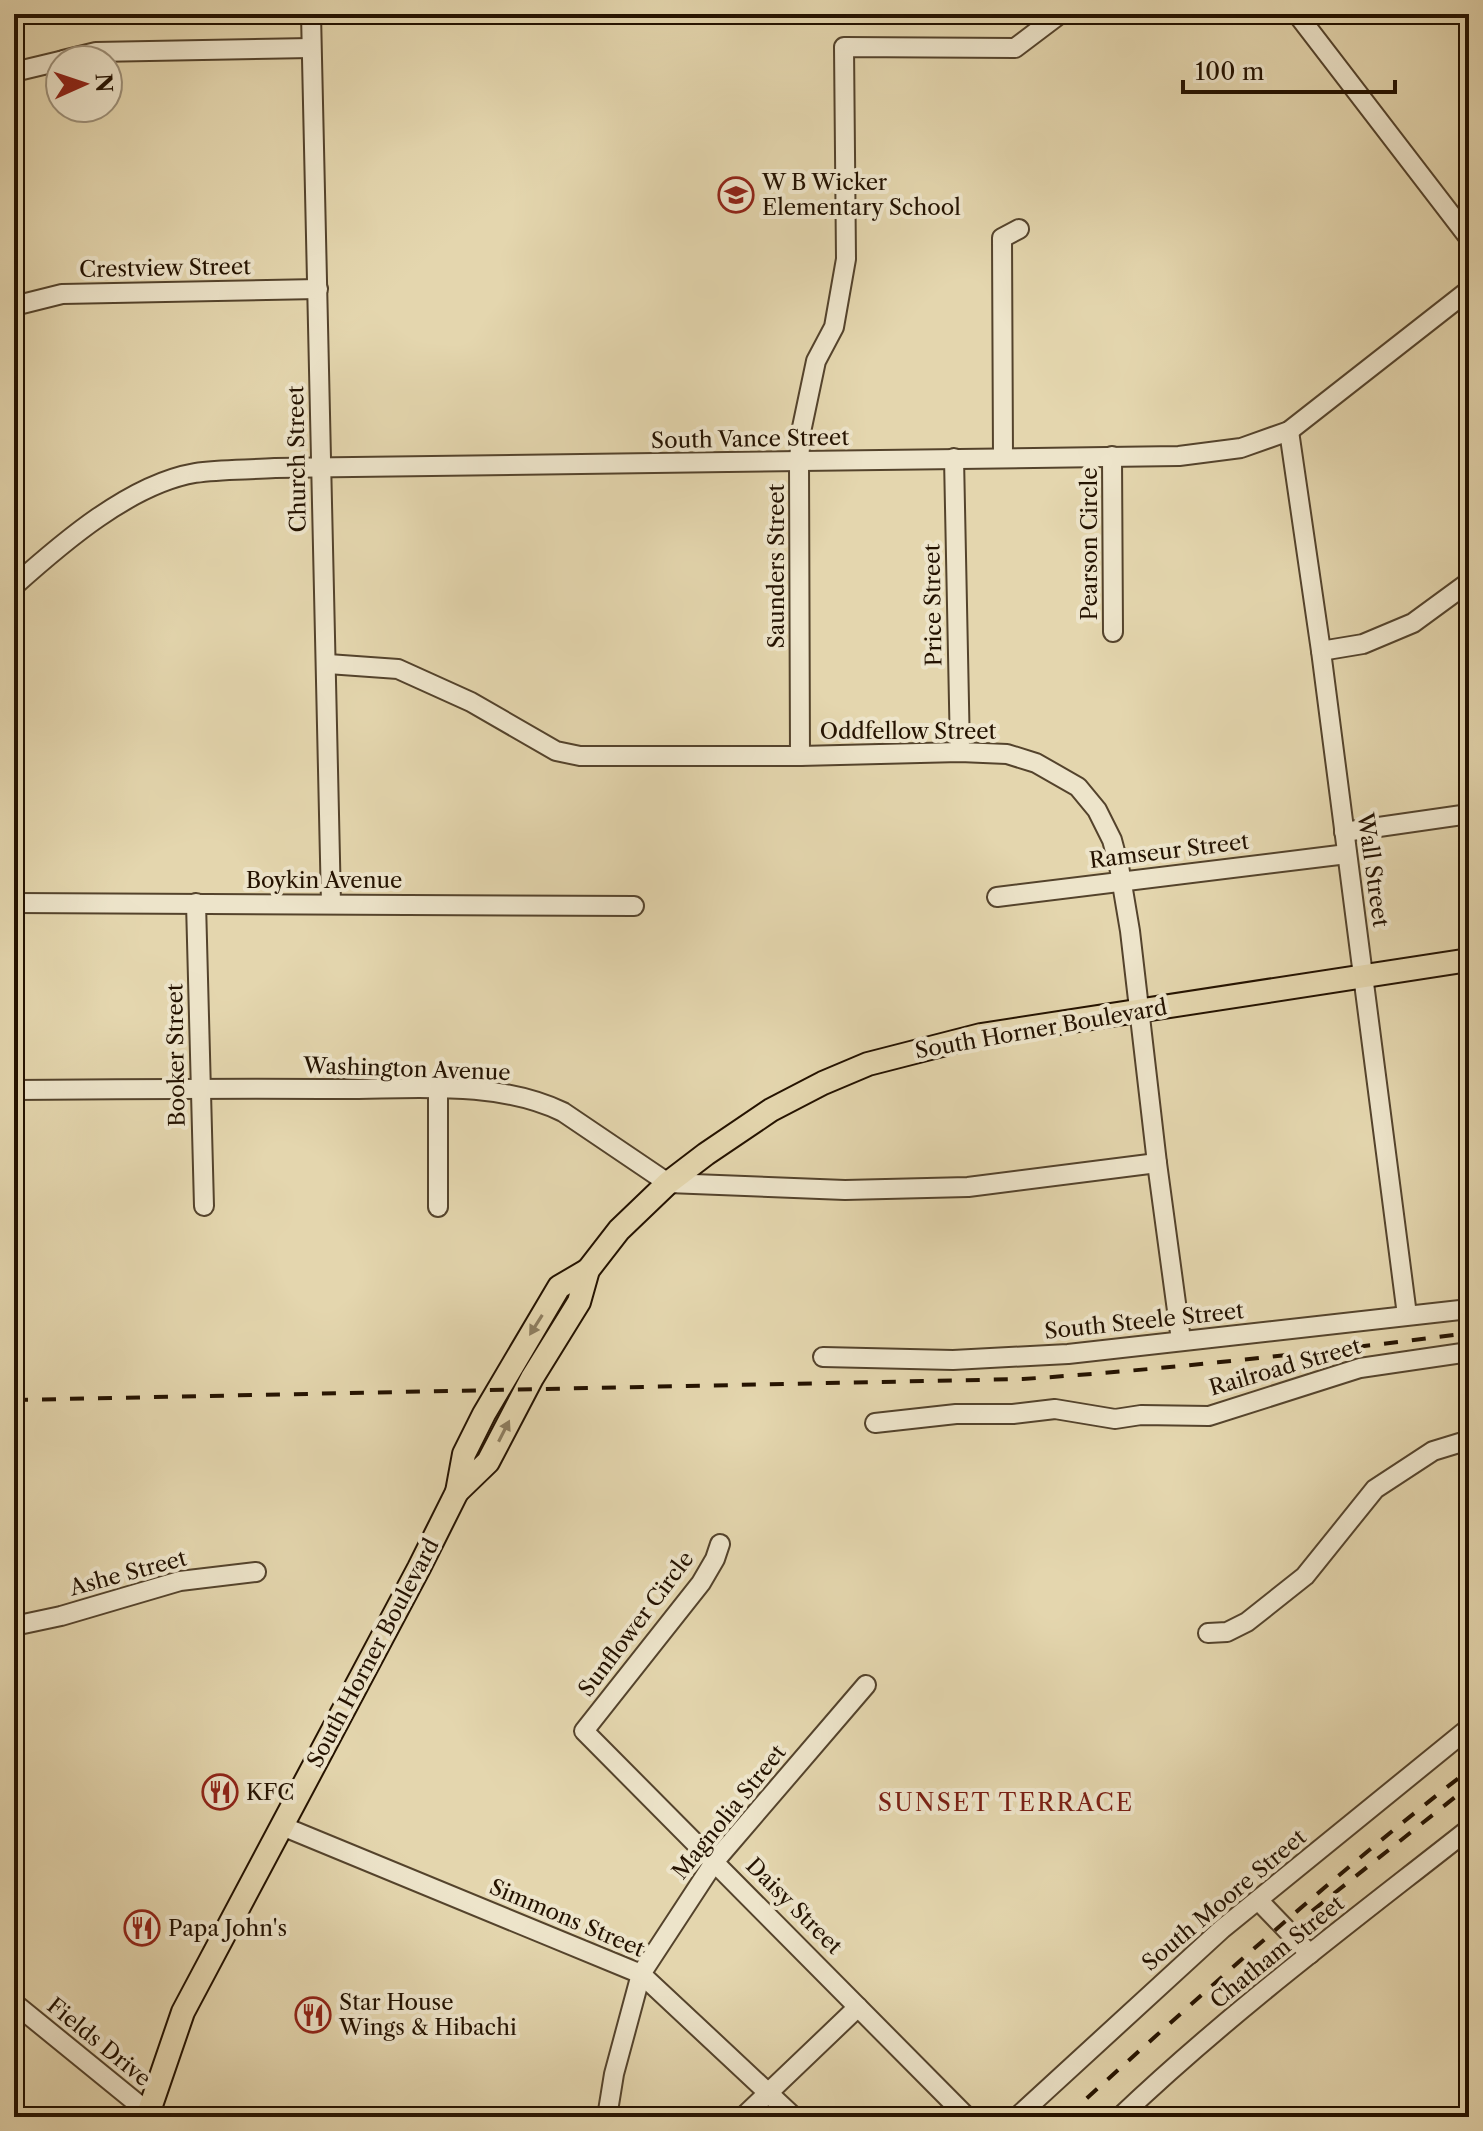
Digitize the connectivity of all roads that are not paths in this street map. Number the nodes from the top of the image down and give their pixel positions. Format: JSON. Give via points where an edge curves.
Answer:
{"nodes":[{"id":1,"x":311,"y":14,"type":"edge"},
{"id":2,"x":1060,"y":14,"type":"edge"},
{"id":3,"x":1297,"y":14,"type":"edge"},
{"id":4,"x":311,"y":48,"type":"junction"},
{"id":5,"x":124,"y":51,"type":"edge"},
{"id":6,"x":44,"y":64,"type":"edge"},
{"id":7,"x":14,"y":72,"type":"edge"},
{"id":8,"x":1019,"y":229,"type":"dead end"},
{"id":9,"x":1469,"y":238,"type":"edge"},
{"id":10,"x":318,"y":289,"type":"junction"},
{"id":11,"x":1469,"y":290,"type":"edge"},
{"id":12,"x":14,"y":306,"type":"edge"},
{"id":13,"x":1289,"y":431,"type":"junction"},
{"id":14,"x":1112,"y":456,"type":"junction"},
{"id":15,"x":1003,"y":457,"type":"junction"},
{"id":16,"x":954,"y":458,"type":"junction"},
{"id":17,"x":799,"y":462,"type":"junction"},
{"id":18,"x":319,"y":468,"type":"junction"},
{"id":19,"x":1469,"y":582,"type":"edge"},
{"id":20,"x":14,"y":586,"type":"edge"},
{"id":21,"x":1113,"y":632,"type":"dead end"},
{"id":22,"x":1321,"y":651,"type":"junction"},
{"id":23,"x":328,"y":664,"type":"junction"},
{"id":24,"x":960,"y":752,"type":"junction"},
{"id":25,"x":800,"y":756,"type":"junction"},
{"id":26,"x":1469,"y":814,"type":"edge"},
{"id":27,"x":1344,"y":832,"type":"junction"},
{"id":28,"x":1347,"y":854,"type":"junction"},
{"id":29,"x":1120,"y":881,"type":"junction"},
{"id":30,"x":997,"y":897,"type":"dead end"},
{"id":31,"x":14,"y":903,"type":"edge"},
{"id":32,"x":196,"y":903,"type":"junction"},
{"id":33,"x":331,"y":903,"type":"junction"},
{"id":34,"x":634,"y":906,"type":"dead end"},
{"id":35,"x":1469,"y":960,"type":"edge"},
{"id":36,"x":1363,"y":976,"type":"junction"},
{"id":37,"x":1140,"y":1010,"type":"junction"},
{"id":38,"x":201,"y":1088,"type":"junction"},
{"id":39,"x":14,"y":1090,"type":"edge"},
{"id":40,"x":438,"y":1090,"type":"junction"},
{"id":41,"x":1157,"y":1163,"type":"junction"},
{"id":42,"x":668,"y":1183,"type":"junction"},
{"id":43,"x":204,"y":1206,"type":"dead end"},
{"id":44,"x":438,"y":1207,"type":"dead end"},
{"id":45,"x":1469,"y":1309,"type":"edge"},
{"id":46,"x":1407,"y":1315,"type":"junction"},
{"id":47,"x":1181,"y":1340,"type":"junction"},
{"id":48,"x":1469,"y":1352,"type":"edge"},
{"id":49,"x":823,"y":1357,"type":"dead end"},
{"id":50,"x":875,"y":1423,"type":"dead end"},
{"id":51,"x":1469,"y":1440,"type":"edge"},
{"id":52,"x":720,"y":1544,"type":"dead end"},
{"id":53,"x":256,"y":1572,"type":"dead end"},
{"id":54,"x":14,"y":1626,"type":"edge"},
{"id":55,"x":1208,"y":1633,"type":"dead end"},
{"id":56,"x":866,"y":1685,"type":"dead end"},
{"id":57,"x":1469,"y":1728,"type":"edge"},
{"id":58,"x":584,"y":1731,"type":"joint"},
{"id":59,"x":282,"y":1826,"type":"junction"},
{"id":60,"x":1469,"y":1829,"type":"edge"},
{"id":61,"x":715,"y":1861,"type":"junction"},
{"id":62,"x":1258,"y":1900,"type":"junction"},
{"id":63,"x":1310,"y":1954,"type":"junction"},
{"id":64,"x":641,"y":1974,"type":"junction"},
{"id":65,"x":14,"y":2003,"type":"edge"},
{"id":66,"x":858,"y":2007,"type":"junction"},
{"id":67,"x":769,"y":2093,"type":"junction"},
{"id":68,"x":147,"y":2116,"type":"edge"},
{"id":69,"x":607,"y":2117,"type":"edge"},
{"id":70,"x":743,"y":2117,"type":"edge"},
{"id":71,"x":794,"y":2117,"type":"edge"},
{"id":72,"x":967,"y":2117,"type":"edge"},
{"id":73,"x":1017,"y":2117,"type":"edge"},
{"id":74,"x":1120,"y":2117,"type":"edge"}],
"edges":[{"from":1,"to":4,"type":"street","name":"Church Street"},
{"from":2,"to":17,"type":"street","name":"Saunders Street","via":[[1015,48],[844,47],[846,259],[834,327],[816,361]]},
{"from":3,"to":9,"type":"street"},
{"from":4,"to":5,"type":"street"},
{"from":4,"to":10,"type":"street","name":"Church Street"},
{"from":6,"to":7,"type":"street"},
{"from":8,"to":15,"type":"street","via":[[1002,238]]},
{"from":10,"to":12,"type":"street","name":"Crestview Street","via":[[62,294]]},
{"from":10,"to":18,"type":"street","name":"Church Street"},
{"from":11,"to":13,"type":"street","name":"South Vance Street"},
{"from":13,"to":14,"type":"street","name":"South Vance Street","via":[[1241,448],[1179,456]]},
{"from":13,"to":22,"type":"street","name":"Wall Street"},
{"from":14,"to":15,"type":"street","name":"South Vance Street"},
{"from":14,"to":21,"type":"street","name":"Pearson Circle"},
{"from":15,"to":16,"type":"street","name":"South Vance Street"},
{"from":16,"to":17,"type":"street","name":"South Vance Street"},
{"from":16,"to":24,"type":"street","name":"Price Street"},
{"from":17,"to":18,"type":"street","name":"South Vance Street"},
{"from":17,"to":25,"type":"street","name":"Saunders Street"},
{"from":18,"to":20,"type":"street","name":"South Vance Street","via":[[193,473],[136,493]]},
{"from":18,"to":23,"type":"street","name":"Church Street"},
{"from":19,"to":22,"type":"street","via":[[1413,623],[1363,644]]},
{"from":22,"to":27,"type":"street","name":"Wall Street"},
{"from":23,"to":25,"type":"street","name":"Oddfellow Street","via":[[398,669],[471,702],[556,751],[599,756]]},
{"from":23,"to":33,"type":"street","name":"Church Street"},
{"from":24,"to":25,"type":"street","name":"Oddfellow Street"},
{"from":24,"to":29,"type":"street","name":"Oddfellow Street","via":[[1007,754],[1036,763],[1078,787],[1112,840]]},
{"from":26,"to":27,"type":"street"},
{"from":27,"to":28,"type":"street","name":"Wall Street"},
{"from":28,"to":29,"type":"street","name":"Ramseur Street"},
{"from":28,"to":36,"type":"street","name":"Wall Street"},
{"from":29,"to":30,"type":"street","name":"Ramseur Street"},
{"from":29,"to":37,"type":"street","name":"Oddfellow Street"},
{"from":31,"to":32,"type":"street","name":"Boykin Avenue"},
{"from":32,"to":33,"type":"street","name":"Boykin Avenue"},
{"from":32,"to":38,"type":"street","name":"Booker Street"},
{"from":33,"to":34,"type":"street","name":"Boykin Avenue"},
{"from":35,"to":36,"type":"main road","name":"South Horner Boulevard"},
{"from":36,"to":37,"type":"main road","name":"South Horner Boulevard"},
{"from":36,"to":46,"type":"street","name":"Wall Street"},
{"from":37,"to":41,"type":"street","name":"Oddfellow Street"},
{"from":37,"to":42,"type":"main road","name":"South Horner Boulevard","via":[[981,1035],[868,1064],[771,1110]]},
{"from":38,"to":39,"type":"street","name":"Washington Avenue"},
{"from":38,"to":40,"type":"street","name":"Washington Avenue"},
{"from":38,"to":43,"type":"street","name":"Booker Street"},
{"from":40,"to":42,"type":"street","name":"Washington Avenue","via":[[512,1094],[547,1104]]},
{"from":40,"to":44,"type":"street"},
{"from":41,"to":42,"type":"street","via":[[968,1187],[845,1190]]},
{"from":41,"to":47,"type":"street","name":"Oddfellow Street"},
{"from":42,"to":59,"type":"main road","name":"South Horner Boulevard","via":[[619,1230],[588,1270],[559,1287],[504,1377],[464,1454],[457,1492]]},
{"from":45,"to":46,"type":"street","name":"South Steele Street"},
{"from":46,"to":47,"type":"street","name":"South Steele Street"},
{"from":47,"to":49,"type":"street","name":"South Steele Street","via":[[1068,1354],[953,1360]]},
{"from":48,"to":50,"type":"street","name":"Railroad Street","via":[[1360,1368],[1209,1416],[1115,1419],[1055,1409]]},
{"from":51,"to":55,"type":"street","via":[[1433,1451],[1375,1489],[1305,1576],[1247,1622],[1227,1632]]},
{"from":52,"to":58,"type":"street","name":"Sunflower Circle","via":[[701,1583]]},
{"from":53,"to":54,"type":"street","name":"Ashe Street","via":[[180,1581]]},
{"from":56,"to":61,"type":"street","name":"Magnolia Street"},
{"from":57,"to":62,"type":"street","name":"South Moore Street"},
{"from":58,"to":61,"type":"street","name":"Daisy Street"},
{"from":59,"to":64,"type":"street","name":"Simmons Street"},
{"from":59,"to":68,"type":"main road","name":"South Horner Boulevard","via":[[183,2012]]},
{"from":60,"to":63,"type":"street","name":"Chatham Street"},
{"from":61,"to":64,"type":"street","name":"Magnolia Street"},
{"from":61,"to":66,"type":"street","name":"Daisy Street"},
{"from":62,"to":63,"type":"street"},
{"from":62,"to":73,"type":"street","name":"South Moore Street"},
{"from":63,"to":74,"type":"street","name":"Chatham Street"},
{"from":64,"to":67,"type":"street","name":"Simmons Street"},
{"from":64,"to":69,"type":"street","name":"Magnolia Street"},
{"from":65,"to":68,"type":"street","name":"Fields Drive"},
{"from":66,"to":67,"type":"street"},
{"from":66,"to":72,"type":"street","name":"Daisy Street"},
{"from":67,"to":70,"type":"street"},
{"from":67,"to":71,"type":"street","name":"Simmons Street"}]}
